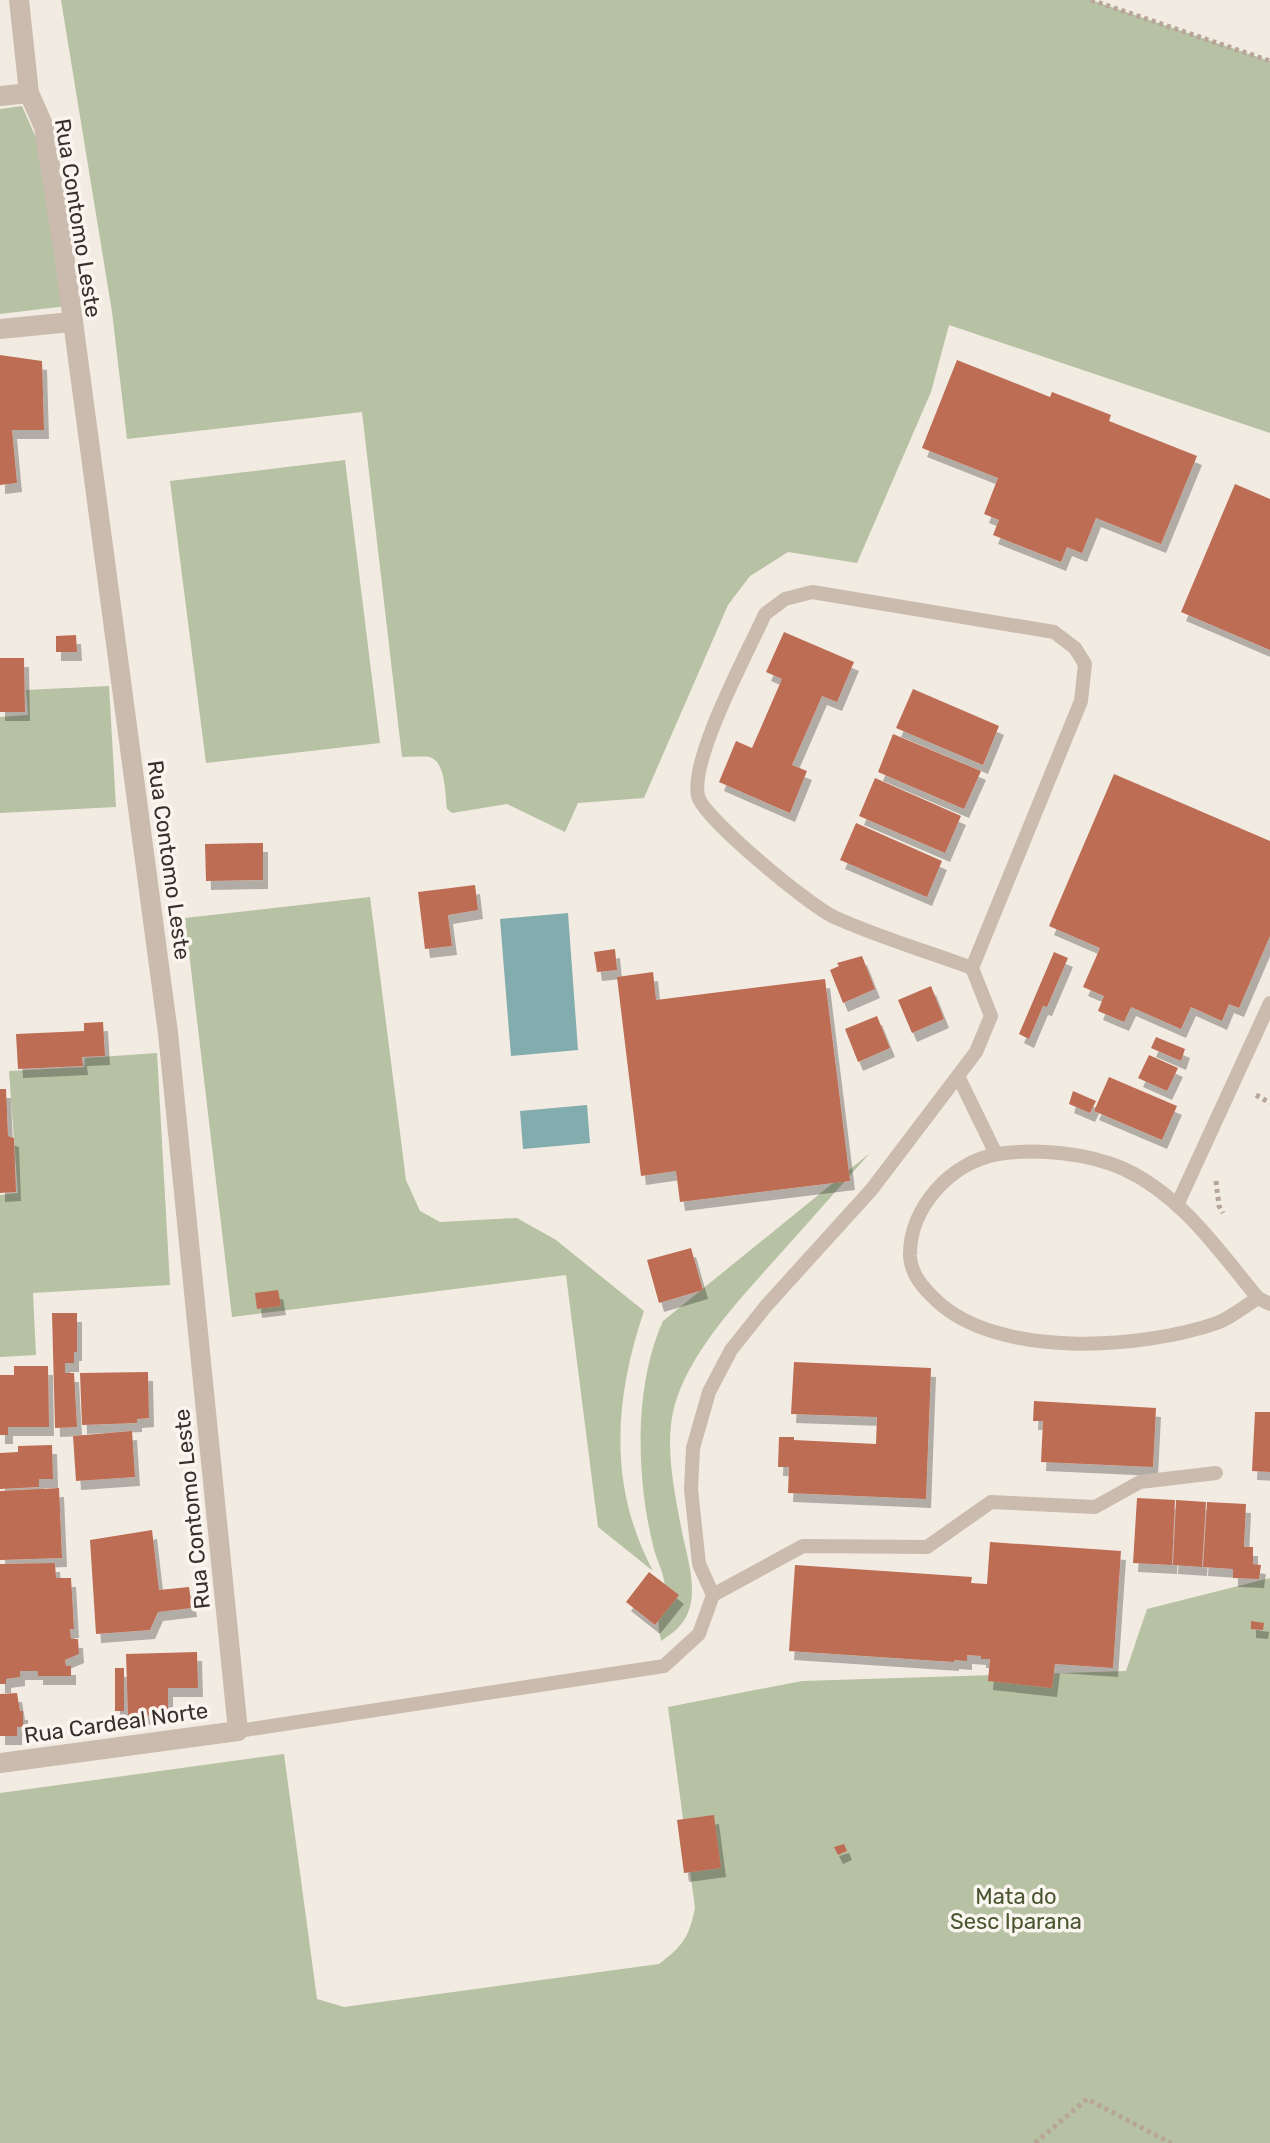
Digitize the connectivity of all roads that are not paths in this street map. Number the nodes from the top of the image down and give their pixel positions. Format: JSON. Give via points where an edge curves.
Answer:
{"nodes":[{"id":1,"x":19,"y":0,"type":"edge"},
{"id":2,"x":29,"y":93,"type":"junction"},
{"id":3,"x":0,"y":96,"type":"edge"},
{"id":4,"x":71,"y":322,"type":"junction"},
{"id":5,"x":0,"y":329,"type":"edge"},
{"id":6,"x":972,"y":968,"type":"junction"},
{"id":7,"x":1270,"y":1003,"type":"edge"},
{"id":8,"x":958,"y":1076,"type":"junction"},
{"id":9,"x":996,"y":1154,"type":"junction"},
{"id":10,"x":1178,"y":1203,"type":"junction"},
{"id":11,"x":1264,"y":1301,"type":"edge"},
{"id":12,"x":1216,"y":1473,"type":"dead end"},
{"id":13,"x":713,"y":1595,"type":"junction"},
{"id":14,"x":238,"y":1731,"type":"junction"},
{"id":15,"x":0,"y":1763,"type":"edge"}],
"edges":[{"from":1,"to":2,"type":"street","name":"Rua Contomo Leste"},
{"from":2,"to":3,"type":"street"},
{"from":2,"to":4,"type":"street","name":"Rua Contomo Leste","via":[[44,127]]},
{"from":4,"to":5,"type":"street"},
{"from":4,"to":14,"type":"street","name":"Rua Contomo Leste","via":[[168,1033]]},
{"from":6,"to":6,"type":"lane","via":[[831,916],[707,813],[698,795],[700,758],[765,614],[785,599],[812,592],[1054,632],[1085,664],[1081,701]]},
{"from":6,"to":8,"type":"lane","via":[[991,1016],[976,1052]]},
{"from":7,"to":10,"type":"lane"},
{"from":8,"to":9,"type":"lane"},
{"from":8,"to":13,"type":"lane","via":[[872,1189],[731,1350],[709,1392],[693,1448],[691,1489],[699,1564]]},
{"from":9,"to":10,"type":"lane","via":[[1081,1157],[1123,1169]]},
{"from":9,"to":11,"type":"lane","via":[[960,1170],[937,1188],[921,1209],[915,1229],[910,1256],[914,1275],[953,1316],[1044,1342],[1114,1343],[1220,1322]]},
{"from":10,"to":11,"type":"lane"},
{"from":12,"to":13,"type":"lane","via":[[1140,1482],[1095,1507],[991,1502],[927,1547],[803,1546]]},
{"from":13,"to":14,"type":"lane","via":[[699,1634],[664,1666]]},
{"from":14,"to":15,"type":"street","name":"Rua Cardeal Norte"}]}
